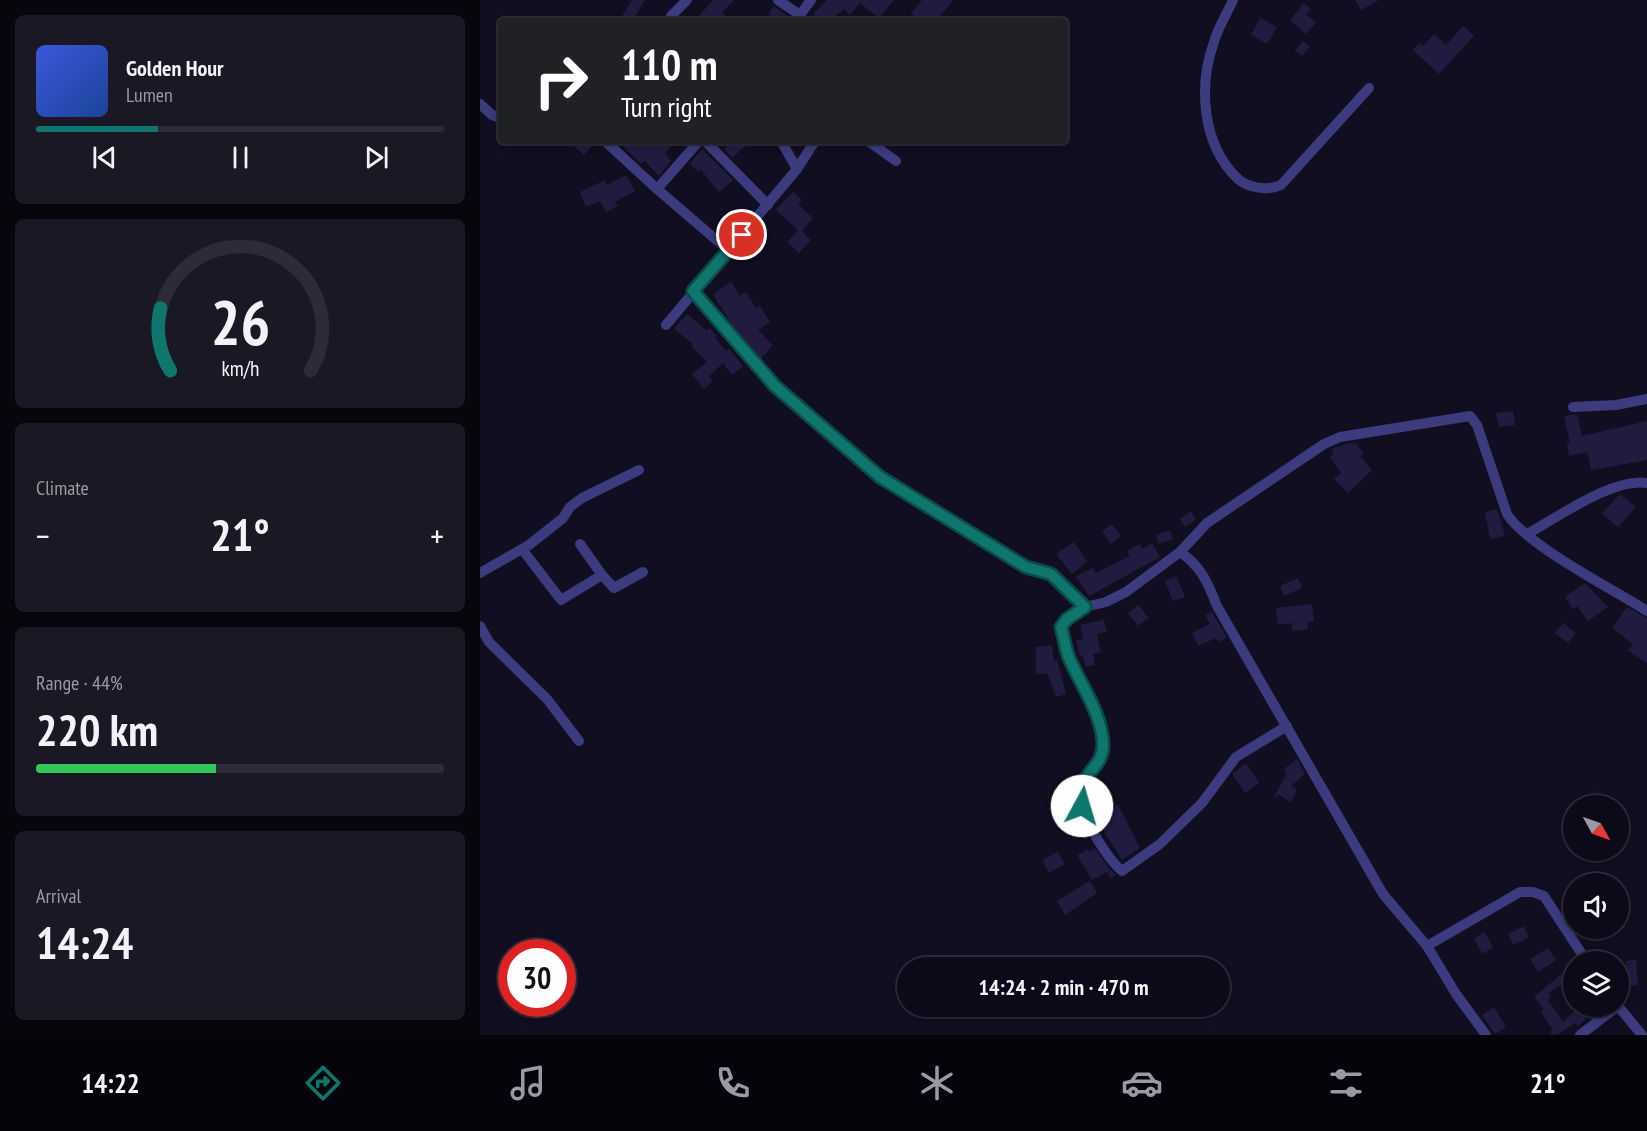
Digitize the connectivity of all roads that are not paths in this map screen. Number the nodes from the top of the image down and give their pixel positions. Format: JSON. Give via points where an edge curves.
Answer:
{"nodes":[{"id":1,"x":687,"y":0,"type":"edge"},
{"id":2,"x":778,"y":0,"type":"edge"},
{"id":3,"x":811,"y":0,"type":"edge"},
{"id":4,"x":1233,"y":0,"type":"edge"},
{"id":5,"x":674,"y":18,"type":"edge"},
{"id":6,"x":798,"y":18,"type":"edge"},
{"id":7,"x":1369,"y":88,"type":"dead end"},
{"id":8,"x":480,"y":104,"type":"edge"},
{"id":9,"x":498,"y":117,"type":"edge"},
{"id":10,"x":608,"y":144,"type":"edge"},
{"id":11,"x":696,"y":144,"type":"edge"},
{"id":12,"x":708,"y":144,"type":"edge"},
{"id":13,"x":783,"y":144,"type":"edge"},
{"id":14,"x":813,"y":144,"type":"edge"},
{"id":15,"x":872,"y":144,"type":"edge"},
{"id":16,"x":896,"y":161,"type":"dead end"},
{"id":17,"x":797,"y":169,"type":"junction"},
{"id":18,"x":657,"y":189,"type":"junction"},
{"id":19,"x":768,"y":205,"type":"junction"},
{"id":20,"x":728,"y":250,"type":"junction"},
{"id":21,"x":693,"y":291,"type":"junction"},
{"id":22,"x":666,"y":325,"type":"dead end"},
{"id":23,"x":1647,"y":399,"type":"edge"},
{"id":24,"x":1573,"y":407,"type":"dead end"},
{"id":25,"x":639,"y":470,"type":"dead end"},
{"id":26,"x":1647,"y":483,"type":"edge"},
{"id":27,"x":1527,"y":534,"type":"junction"},
{"id":28,"x":580,"y":544,"type":"dead end"},
{"id":29,"x":522,"y":549,"type":"junction"},
{"id":30,"x":1179,"y":552,"type":"junction"},
{"id":31,"x":643,"y":572,"type":"dead end"},
{"id":32,"x":480,"y":573,"type":"edge"},
{"id":33,"x":602,"y":575,"type":"junction"},
{"id":34,"x":1085,"y":607,"type":"junction"},
{"id":35,"x":1647,"y":611,"type":"edge"},
{"id":36,"x":480,"y":626,"type":"edge"},
{"id":37,"x":1287,"y":726,"type":"junction"},
{"id":38,"x":579,"y":741,"type":"dead end"},
{"id":39,"x":1427,"y":946,"type":"junction"},
{"id":40,"x":1580,"y":951,"type":"edge"},
{"id":41,"x":1604,"y":1017,"type":"edge"},
{"id":42,"x":1627,"y":1017,"type":"edge"},
{"id":43,"x":1486,"y":1035,"type":"edge"},
{"id":44,"x":1580,"y":1035,"type":"edge"},
{"id":45,"x":1642,"y":1035,"type":"edge"}],
"edges":[{"from":1,"to":5,"type":"street"},
{"from":2,"to":6,"type":"street"},
{"from":3,"to":6,"type":"street"},
{"from":4,"to":7,"type":"street","via":[[1213,42],[1204,96],[1219,155],[1244,184],[1281,185]]},
{"from":8,"to":9,"type":"street"},
{"from":10,"to":18,"type":"street"},
{"from":11,"to":18,"type":"street"},
{"from":12,"to":19,"type":"street"},
{"from":13,"to":17,"type":"street"},
{"from":14,"to":17,"type":"street"},
{"from":15,"to":16,"type":"street"},
{"from":17,"to":19,"type":"street"},
{"from":18,"to":20,"type":"street"},
{"from":19,"to":20,"type":"street"},
{"from":20,"to":21,"type":"street"},
{"from":21,"to":22,"type":"street"},
{"from":21,"to":34,"type":"street","via":[[775,386],[880,477],[1026,567],[1051,574]]},
{"from":23,"to":24,"type":"street"},
{"from":25,"to":29,"type":"street","via":[[582,498]]},
{"from":26,"to":27,"type":"street","via":[[1608,490]]},
{"from":27,"to":30,"type":"street","via":[[1507,514],[1477,425],[1467,416],[1340,436],[1207,523]]},
{"from":27,"to":35,"type":"street"},
{"from":28,"to":33,"type":"street"},
{"from":29,"to":32,"type":"street"},
{"from":29,"to":33,"type":"street","via":[[561,600]]},
{"from":30,"to":34,"type":"street","via":[[1126,592]]},
{"from":30,"to":37,"type":"street","via":[[1206,576],[1217,606]]},
{"from":31,"to":33,"type":"street","via":[[614,588]]},
{"from":34,"to":37,"type":"street","via":[[1061,627],[1068,655],[1097,717],[1103,743],[1096,767],[1084,779],[1081,799],[1089,823],[1120,869],[1125,870],[1160,844],[1202,803],[1236,757]]},
{"from":36,"to":38,"type":"street","via":[[489,642],[547,699]]},
{"from":37,"to":39,"type":"street","via":[[1383,894]]},
{"from":39,"to":40,"type":"street","via":[[1520,892],[1533,892],[1544,896]]},
{"from":39,"to":43,"type":"street"},
{"from":41,"to":44,"type":"street"},
{"from":42,"to":45,"type":"street"}]}
